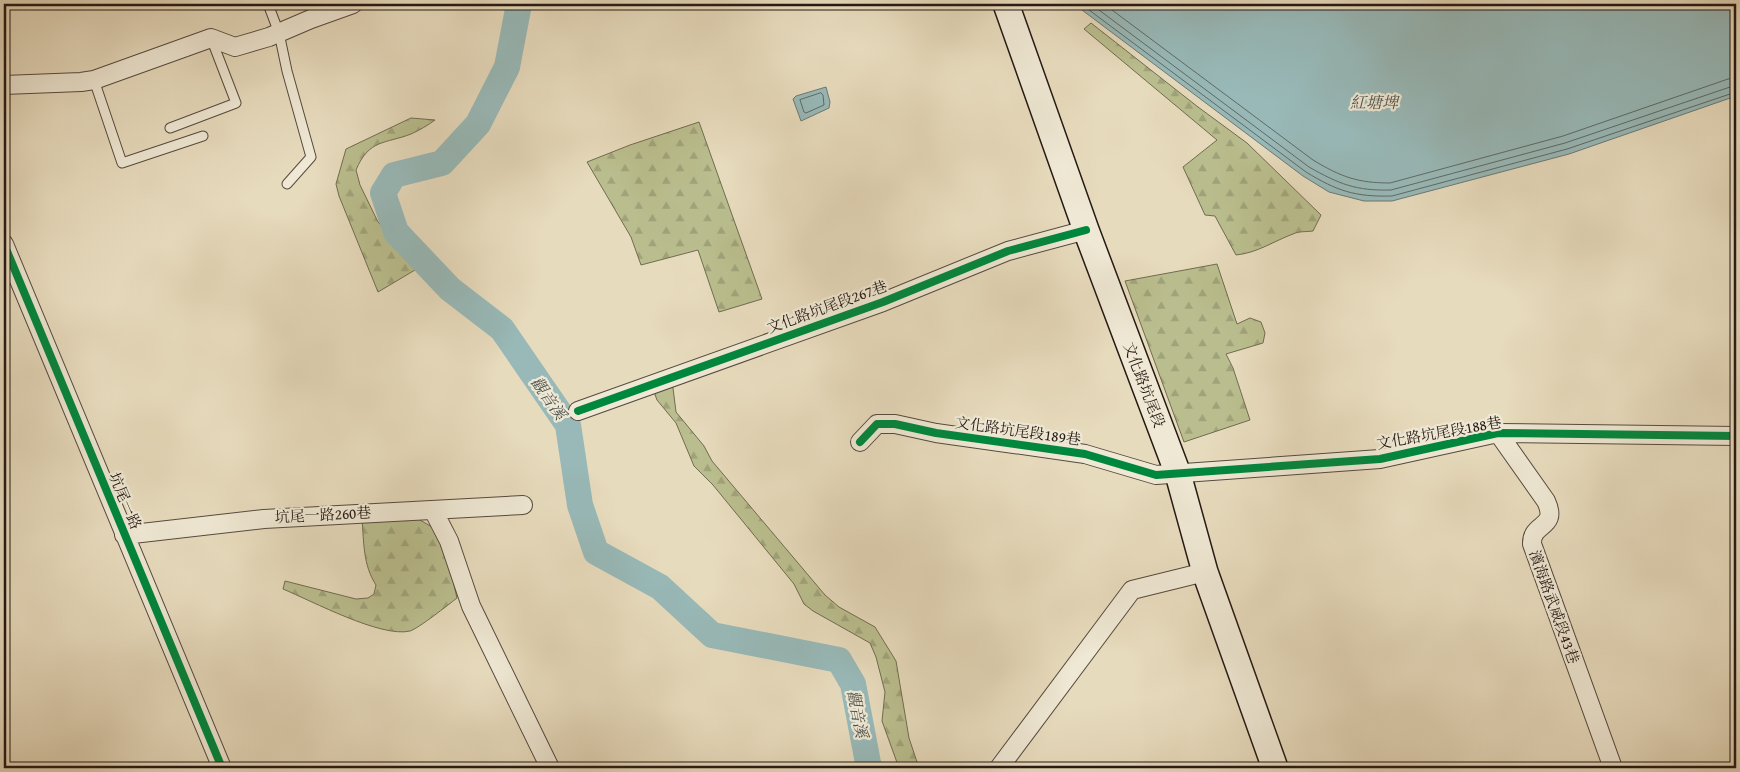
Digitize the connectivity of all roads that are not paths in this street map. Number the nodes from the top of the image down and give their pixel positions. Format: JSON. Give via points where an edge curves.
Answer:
{"nodes":[{"id":1,"x":268,"y":4,"type":"edge"},
{"id":2,"x":353,"y":4,"type":"edge"},
{"id":3,"x":1006,"y":4,"type":"edge"},
{"id":4,"x":279,"y":33,"type":"junction"},
{"id":5,"x":211,"y":38,"type":"junction"},
{"id":6,"x":94,"y":80,"type":"junction"},
{"id":7,"x":4,"y":85,"type":"edge"},
{"id":8,"x":170,"y":128,"type":"dead end"},
{"id":9,"x":202,"y":136,"type":"dead end"},
{"id":10,"x":287,"y":184,"type":"dead end"},
{"id":11,"x":1086,"y":230,"type":"junction"},
{"id":12,"x":4,"y":244,"type":"edge"},
{"id":13,"x":578,"y":411,"type":"dead end"},
{"id":14,"x":1498,"y":434,"type":"junction"},
{"id":15,"x":1736,"y":436,"type":"edge"},
{"id":16,"x":860,"y":442,"type":"dead end"},
{"id":17,"x":1178,"y":474,"type":"junction"},
{"id":18,"x":522,"y":505,"type":"dead end"},
{"id":19,"x":433,"y":510,"type":"junction"},
{"id":20,"x":124,"y":535,"type":"junction"},
{"id":21,"x":1205,"y":572,"type":"junction"},
{"id":22,"x":222,"y":768,"type":"edge"},
{"id":23,"x":550,"y":768,"type":"edge"},
{"id":24,"x":999,"y":768,"type":"edge"},
{"id":25,"x":1275,"y":768,"type":"edge"},
{"id":26,"x":1613,"y":768,"type":"edge"}],
"edges":[{"from":1,"to":4,"type":"lane"},
{"from":2,"to":4,"type":"street"},
{"from":3,"to":11,"type":"main road","name":"文化路坑尾段"},
{"from":4,"to":5,"type":"street","via":[[236,46]]},
{"from":4,"to":10,"type":"lane","via":[[311,157]]},
{"from":5,"to":6,"type":"street"},
{"from":5,"to":8,"type":"lane","via":[[236,103]]},
{"from":6,"to":7,"type":"street"},
{"from":6,"to":9,"type":"lane","via":[[122,163]]},
{"from":11,"to":13,"type":"street","name":"文化路坑尾段267巷","via":[[1008,250],[883,302]]},
{"from":11,"to":17,"type":"main road","name":"文化路坑尾段"},
{"from":12,"to":20,"type":"street","name":"坑尾一路"},
{"from":14,"to":15,"type":"street","name":"文化路坑尾段188巷"},
{"from":14,"to":17,"type":"street","name":"文化路坑尾段188巷","via":[[1380,459]]},
{"from":14,"to":26,"type":"street","name":"濱海路武威段43巷","via":[[1549,508],[1548,522],[1534,532],[1532,544]]},
{"from":16,"to":17,"type":"street","name":"文化路坑尾段189巷","via":[[877,424],[895,424],[1085,454],[1156,475]]},
{"from":17,"to":21,"type":"main road","name":"文化路坑尾段"},
{"from":18,"to":19,"type":"street","name":"坑尾一路260巷"},
{"from":19,"to":20,"type":"street","name":"坑尾一路260巷","via":[[264,519]]},
{"from":19,"to":23,"type":"street","via":[[449,541],[472,606]]},
{"from":20,"to":22,"type":"street","name":"坑尾一路"},
{"from":21,"to":24,"type":"street","via":[[1132,590]]},
{"from":21,"to":25,"type":"main road","name":"文化路坑尾段"}]}
